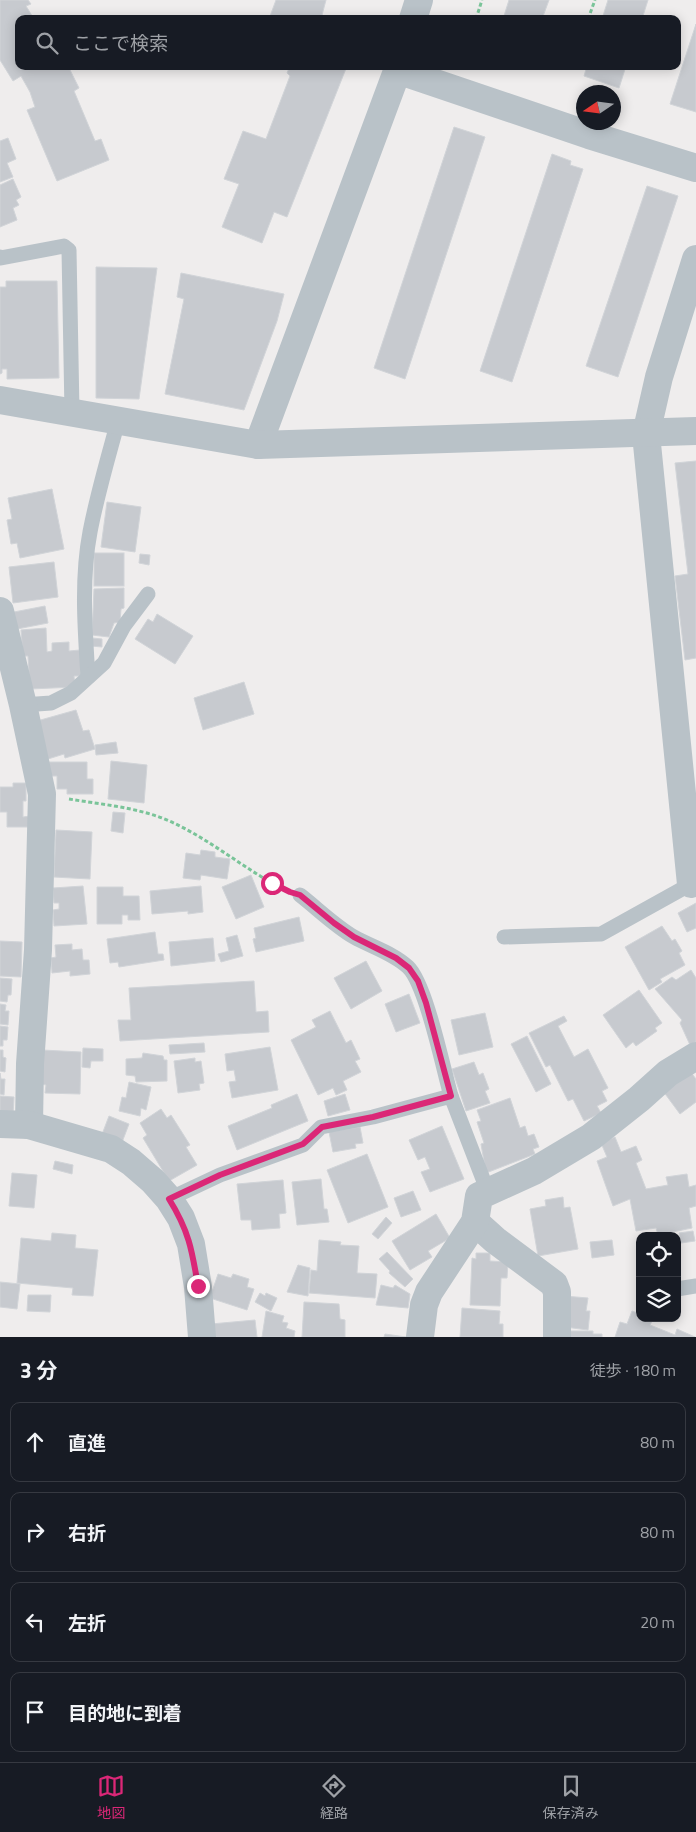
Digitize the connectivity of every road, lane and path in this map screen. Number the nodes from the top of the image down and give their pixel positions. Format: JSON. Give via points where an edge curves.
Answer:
{"nodes":[{"id":1,"x":419,"y":0,"type":"edge"},
{"id":2,"x":482,"y":0,"type":"edge"},
{"id":3,"x":595,"y":0,"type":"edge"},
{"id":4,"x":414,"y":15,"type":"edge"},
{"id":5,"x":477,"y":15,"type":"edge"},
{"id":6,"x":589,"y":15,"type":"edge"},
{"id":7,"x":397,"y":70,"type":"edge"},
{"id":8,"x":404,"y":70,"type":"edge"},
{"id":9,"x":696,"y":168,"type":"edge"},
{"id":10,"x":0,"y":257,"type":"edge"},
{"id":11,"x":696,"y":259,"type":"edge"},
{"id":12,"x":0,"y":400,"type":"edge"},
{"id":13,"x":72,"y":412,"type":"junction"},
{"id":14,"x":118,"y":422,"type":"junction"},
{"id":15,"x":696,"y":431,"type":"edge"},
{"id":16,"x":646,"y":434,"type":"junction"},
{"id":17,"x":258,"y":445,"type":"junction"},
{"id":18,"x":148,"y":594,"type":"dead end"},
{"id":19,"x":0,"y":611,"type":"edge"},
{"id":20,"x":88,"y":677,"type":"junction"},
{"id":21,"x":15,"y":700,"type":"edge"},
{"id":22,"x":42,"y":794,"type":"junction"},
{"id":23,"x":691,"y":884,"type":"joint"},
{"id":24,"x":300,"y":895,"type":"joint"},
{"id":25,"x":504,"y":937,"type":"dead end"},
{"id":26,"x":696,"y":1056,"type":"edge"},
{"id":27,"x":451,"y":1096,"type":"junction"},
{"id":28,"x":0,"y":1124,"type":"edge"},
{"id":29,"x":30,"y":1125,"type":"junction"},
{"id":30,"x":488,"y":1192,"type":"junction"},
{"id":31,"x":169,"y":1199,"type":"junction"},
{"id":32,"x":475,"y":1222,"type":"junction"},
{"id":33,"x":696,"y":1286,"type":"edge"},
{"id":34,"x":681,"y":1288,"type":"edge"},
{"id":35,"x":202,"y":1337,"type":"edge"},
{"id":36,"x":420,"y":1337,"type":"edge"},
{"id":37,"x":556,"y":1337,"type":"edge"}],
"edges":[{"from":1,"to":4,"type":"street"},
{"from":2,"to":5,"type":"path"},
{"from":3,"to":6,"type":"path"},
{"from":7,"to":17,"type":"street"},
{"from":8,"to":9,"type":"street","via":[[589,135]]},
{"from":10,"to":13,"type":"lane","via":[[64,246],[69,250]]},
{"from":11,"to":16,"type":"street","via":[[659,377]]},
{"from":12,"to":13,"type":"street"},
{"from":13,"to":14,"type":"street"},
{"from":14,"to":17,"type":"street"},
{"from":14,"to":20,"type":"lane","via":[[87,557]]},
{"from":15,"to":16,"type":"street"},
{"from":16,"to":17,"type":"street"},
{"from":16,"to":23,"type":"street"},
{"from":18,"to":20,"type":"lane","via":[[124,626],[104,662]]},
{"from":19,"to":21,"type":"street"},
{"from":20,"to":21,"type":"lane","via":[[71,693],[51,703]]},
{"from":21,"to":22,"type":"street"},
{"from":22,"to":24,"type":"path","via":[[162,818],[208,842],[272,883]]},
{"from":22,"to":29,"type":"street"},
{"from":23,"to":25,"type":"lane","via":[[601,934]]},
{"from":24,"to":27,"type":"lane","via":[[354,937],[409,968],[426,1003]]},
{"from":26,"to":30,"type":"street","via":[[668,1073],[592,1137],[534,1171]]},
{"from":27,"to":30,"type":"lane"},
{"from":27,"to":31,"type":"lane","via":[[322,1127],[303,1144],[220,1175]]},
{"from":28,"to":29,"type":"street"},
{"from":29,"to":31,"type":"street","via":[[111,1149],[131,1162]]},
{"from":30,"to":32,"type":"street","via":[[479,1196]]},
{"from":31,"to":35,"type":"street","via":[[191,1244]]},
{"from":32,"to":36,"type":"street","via":[[429,1292]]},
{"from":32,"to":37,"type":"street","via":[[554,1284],[557,1292]]},
{"from":33,"to":34,"type":"lane"}]}
